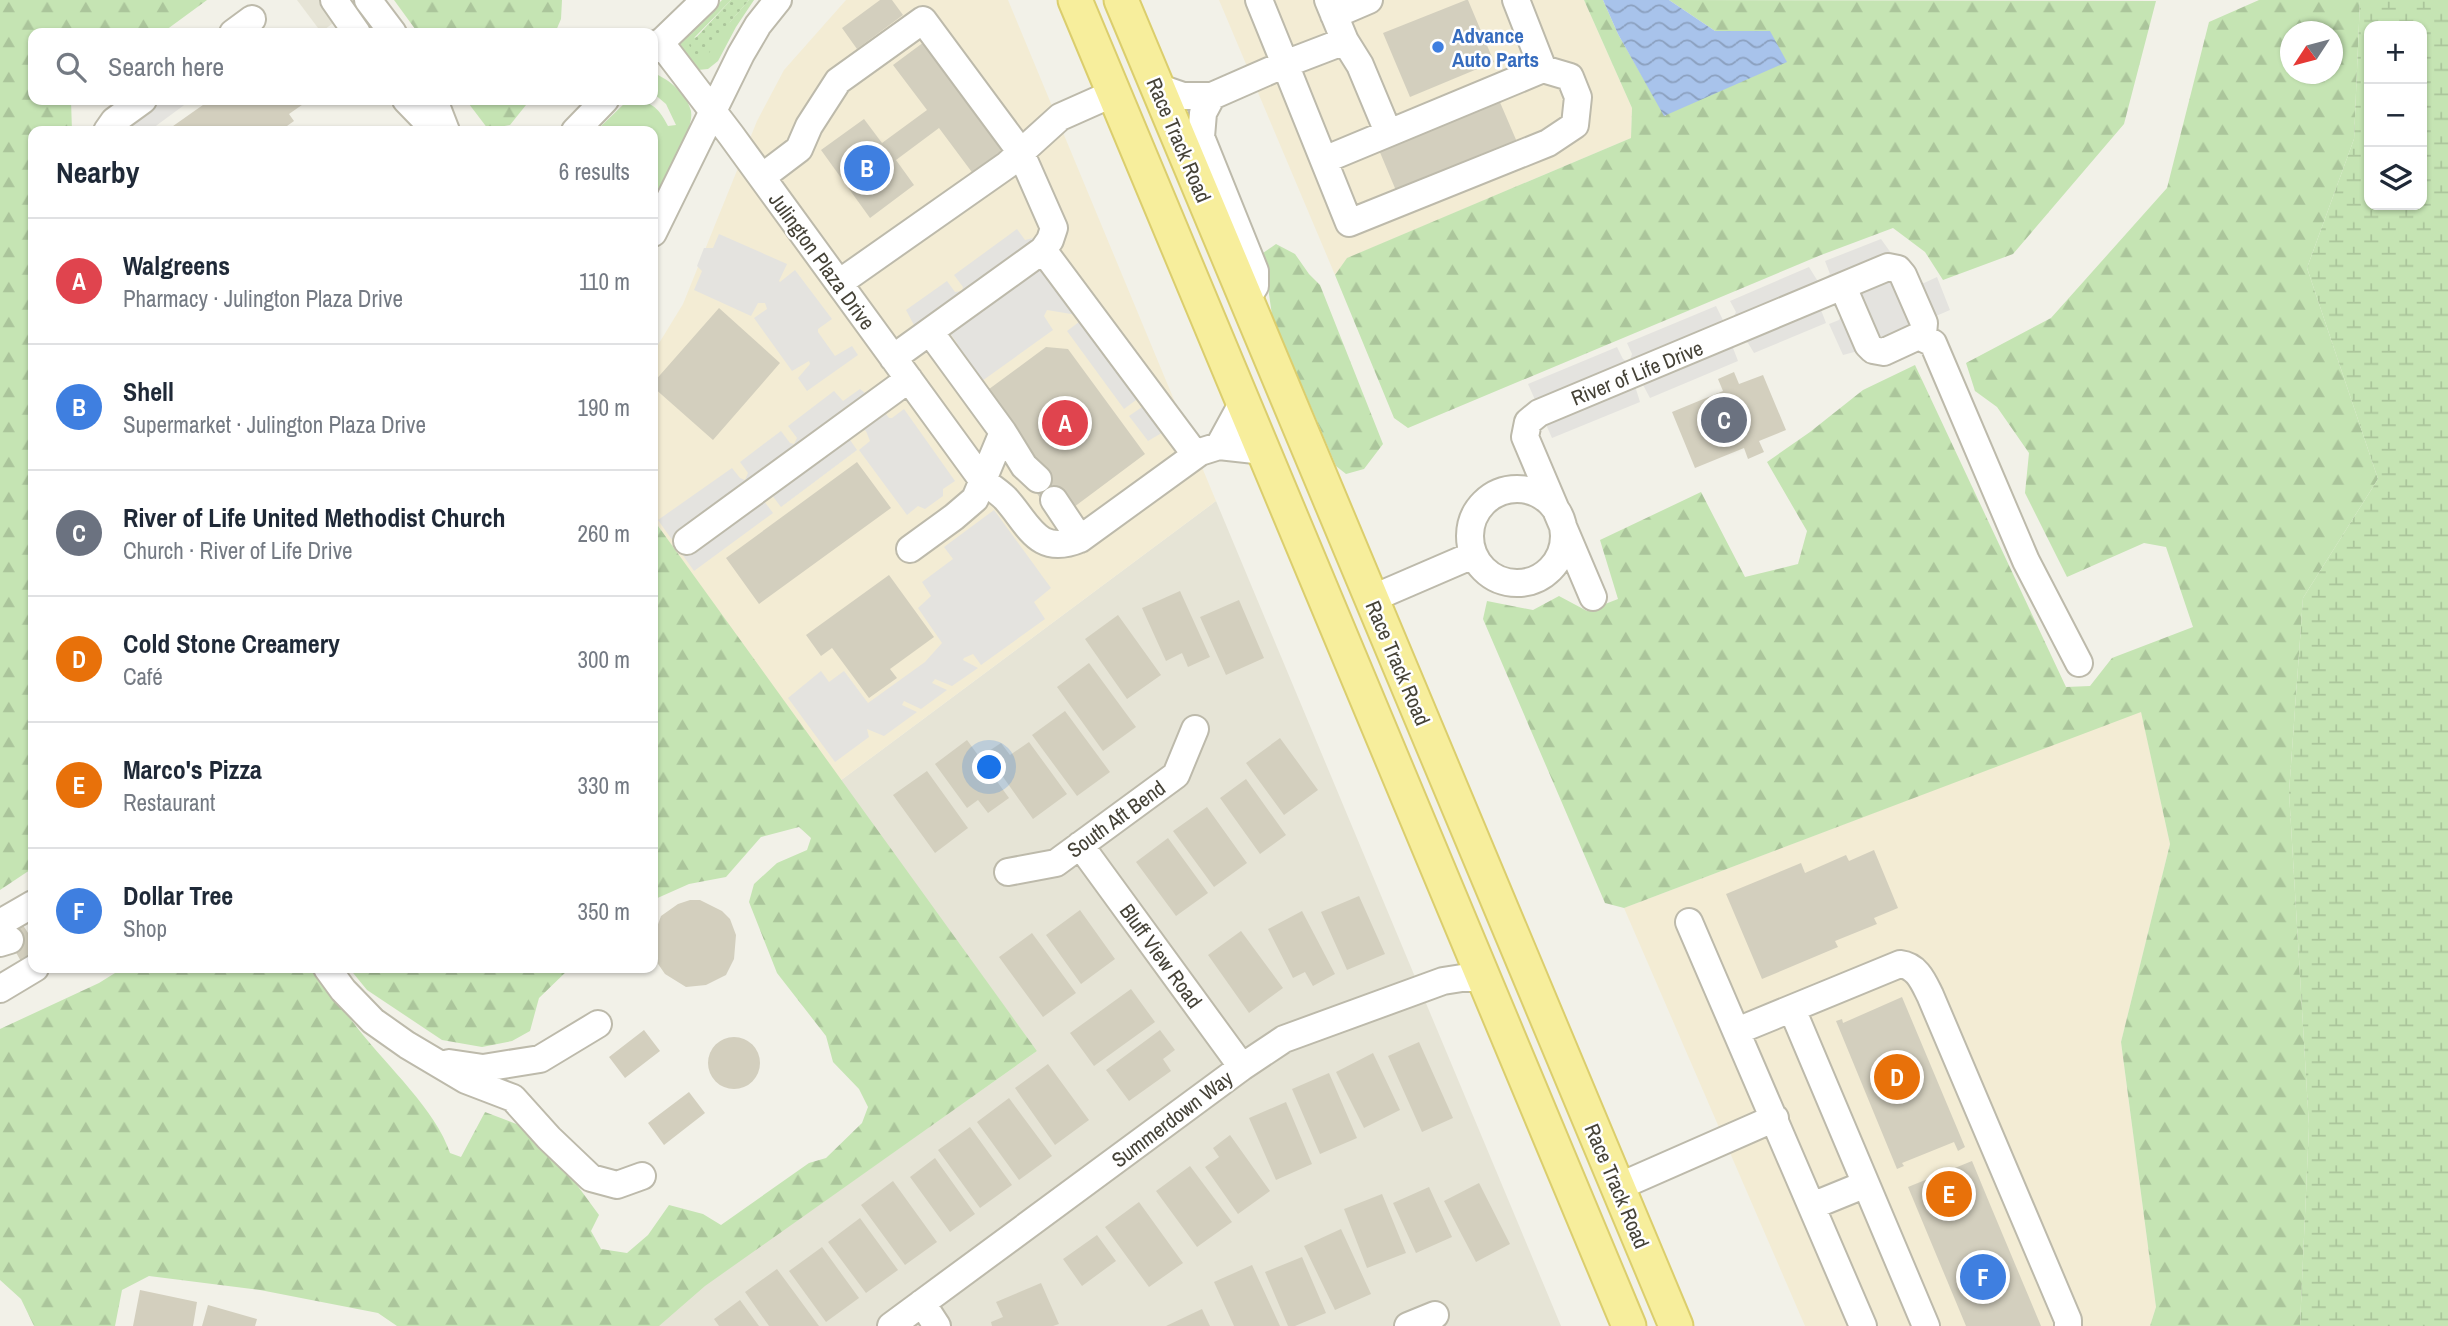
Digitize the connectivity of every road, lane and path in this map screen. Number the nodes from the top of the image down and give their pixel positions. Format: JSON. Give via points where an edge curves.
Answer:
{"nodes":[{"id":1,"x":334,"y":0,"type":"edge"},
{"id":2,"x":368,"y":0,"type":"edge"},
{"id":3,"x":705,"y":0,"type":"edge"},
{"id":4,"x":778,"y":0,"type":"edge"},
{"id":5,"x":1075,"y":0,"type":"edge"},
{"id":6,"x":1121,"y":0,"type":"edge"},
{"id":7,"x":1259,"y":0,"type":"edge"},
{"id":8,"x":1369,"y":0,"type":"edge"},
{"id":9,"x":1516,"y":0,"type":"edge"},
{"id":10,"x":1331,"y":7,"type":"edge"},
{"id":11,"x":354,"y":28,"type":"edge"},
{"id":12,"x":384,"y":28,"type":"edge"},
{"id":13,"x":1345,"y":41,"type":"junction"},
{"id":14,"x":658,"y":44,"type":"edge"},
{"id":15,"x":658,"y":48,"type":"edge"},
{"id":16,"x":1285,"y":64,"type":"junction"},
{"id":17,"x":1543,"y":69,"type":"junction"},
{"id":18,"x":1157,"y":87,"type":"junction"},
{"id":19,"x":1114,"y":93,"type":"junction"},
{"id":20,"x":1212,"y":96,"type":"junction"},
{"id":21,"x":136,"y":105,"type":"edge"},
{"id":22,"x":411,"y":105,"type":"edge"},
{"id":23,"x":436,"y":105,"type":"edge"},
{"id":24,"x":600,"y":105,"type":"edge"},
{"id":25,"x":713,"y":111,"type":"junction"},
{"id":26,"x":110,"y":126,"type":"edge"},
{"id":27,"x":431,"y":126,"type":"edge"},
{"id":28,"x":444,"y":126,"type":"edge"},
{"id":29,"x":580,"y":126,"type":"edge"},
{"id":30,"x":1388,"y":132,"type":"junction"},
{"id":31,"x":1020,"y":150,"type":"junction"},
{"id":32,"x":1324,"y":160,"type":"junction"},
{"id":33,"x":762,"y":177,"type":"junction"},
{"id":34,"x":658,"y":223,"type":"edge"},
{"id":35,"x":1043,"y":250,"type":"junction"},
{"id":36,"x":839,"y":283,"type":"junction"},
{"id":37,"x":1843,"y":287,"type":"junction"},
{"id":38,"x":1246,"y":300,"type":"junction"},
{"id":39,"x":930,"y":331,"type":"junction"},
{"id":40,"x":1920,"y":337,"type":"junction"},
{"id":41,"x":901,"y":369,"type":"junction"},
{"id":42,"x":1243,"y":402,"type":"junction"},
{"id":43,"x":1003,"y":432,"type":"junction"},
{"id":44,"x":1207,"y":450,"type":"junction"},
{"id":45,"x":1264,"y":451,"type":"junction"},
{"id":46,"x":1032,"y":476,"type":"dead end"},
{"id":47,"x":983,"y":481,"type":"junction"},
{"id":48,"x":1055,"y":506,"type":"dead end"},
{"id":49,"x":1560,"y":517,"type":"junction"},
{"id":50,"x":1080,"y":539,"type":"junction"},
{"id":51,"x":687,"y":541,"type":"dead end"},
{"id":52,"x":910,"y":549,"type":"dead end"},
{"id":53,"x":1473,"y":555,"type":"junction"},
{"id":54,"x":1593,"y":597,"type":"dead end"},
{"id":55,"x":1371,"y":599,"type":"junction"},
{"id":56,"x":1332,"y":616,"type":"junction"},
{"id":57,"x":2079,"y":663,"type":"dead end"},
{"id":58,"x":1195,"y":729,"type":"dead end"},
{"id":59,"x":1080,"y":845,"type":"junction"},
{"id":60,"x":1008,"y":872,"type":"dead end"},
{"id":61,"x":28,"y":911,"type":"edge"},
{"id":62,"x":1689,"y":922,"type":"dead end"},
{"id":63,"x":14,"y":931,"type":"edge"},
{"id":64,"x":28,"y":972,"type":"edge"},
{"id":65,"x":330,"y":973,"type":"edge"},
{"id":66,"x":1484,"y":978,"type":"junction"},
{"id":67,"x":1,"y":988,"type":"edge"},
{"id":68,"x":1792,"y":1009,"type":"junction"},
{"id":69,"x":598,"y":1024,"type":"dead end"},
{"id":70,"x":1737,"y":1031,"type":"junction"},
{"id":71,"x":437,"y":1062,"type":"junction"},
{"id":72,"x":1242,"y":1067,"type":"junction"},
{"id":73,"x":1775,"y":1118,"type":"junction"},
{"id":74,"x":642,"y":1176,"type":"dead end"},
{"id":75,"x":1866,"y":1184,"type":"junction"},
{"id":76,"x":1618,"y":1187,"type":"junction"},
{"id":77,"x":1812,"y":1206,"type":"junction"},
{"id":78,"x":922,"y":1303,"type":"junction"},
{"id":79,"x":1435,"y":1315,"type":"dead end"},
{"id":80,"x":891,"y":1326,"type":"edge"},
{"id":81,"x":937,"y":1326,"type":"edge"},
{"id":82,"x":1408,"y":1326,"type":"edge"},
{"id":83,"x":1629,"y":1326,"type":"edge"},
{"id":84,"x":1676,"y":1326,"type":"edge"},
{"id":85,"x":1863,"y":1326,"type":"edge"},
{"id":86,"x":1926,"y":1326,"type":"edge"},
{"id":87,"x":2068,"y":1326,"type":"edge"}],
"edges":[{"from":1,"to":11,"type":"street"},
{"from":2,"to":12,"type":"street"},
{"from":3,"to":14,"type":"street"},
{"from":4,"to":25,"type":"street","via":[[758,25]]},
{"from":5,"to":19,"type":"main road","name":"Race Track Road"},
{"from":6,"to":18,"type":"main road","name":"Race Track Road"},
{"from":7,"to":16,"type":"street"},
{"from":8,"to":10,"type":"street"},
{"from":9,"to":17,"type":"street"},
{"from":10,"to":13,"type":"street"},
{"from":13,"to":16,"type":"street"},
{"from":13,"to":30,"type":"street"},
{"from":15,"to":25,"type":"street","name":"Julington Plaza Drive"},
{"from":16,"to":20,"type":"street"},
{"from":16,"to":32,"type":"street"},
{"from":17,"to":30,"type":"street"},
{"from":17,"to":32,"type":"street","via":[[1570,77],[1578,97],[1575,125],[1548,143],[1349,223]]},
{"from":18,"to":20,"type":"street","via":[[1183,96]]},
{"from":18,"to":38,"type":"main road","name":"Race Track Road"},
{"from":19,"to":31,"type":"street","via":[[1060,117]]},
{"from":19,"to":42,"type":"main road","name":"Race Track Road"},
{"from":20,"to":38,"type":"street","via":[[1203,113],[1201,137],[1255,271],[1255,286]]},
{"from":21,"to":26,"type":"street"},
{"from":22,"to":27,"type":"street"},
{"from":23,"to":28,"type":"street"},
{"from":24,"to":29,"type":"street"},
{"from":25,"to":33,"type":"street","name":"Julington Plaza Drive"},
{"from":25,"to":34,"type":"street"},
{"from":30,"to":32,"type":"street"},
{"from":31,"to":33,"type":"street","via":[[923,20],[838,81],[799,149]]},
{"from":31,"to":35,"type":"street","via":[[1054,228]]},
{"from":31,"to":36,"type":"street","via":[[1007,165]]},
{"from":33,"to":36,"type":"street","name":"Julington Plaza Drive"},
{"from":35,"to":39,"type":"street"},
{"from":35,"to":44,"type":"street"},
{"from":36,"to":41,"type":"street","name":"Julington Plaza Drive"},
{"from":37,"to":40,"type":"street","via":[[1873,350],[1884,352]]},
{"from":37,"to":40,"type":"street","name":"River of Life Drive","via":[[1888,267],[1898,270],[1924,323]]},
{"from":37,"to":49,"type":"street","name":"River of Life Drive","via":[[1534,416],[1525,437]]},
{"from":38,"to":55,"type":"main road","name":"Race Track Road"},
{"from":39,"to":41,"type":"street"},
{"from":39,"to":43,"type":"street"},
{"from":40,"to":57,"type":"street","via":[[1933,343],[2026,561]]},
{"from":41,"to":47,"type":"street","name":"Julington Plaza Drive"},
{"from":41,"to":51,"type":"street"},
{"from":42,"to":44,"type":"street"},
{"from":42,"to":45,"type":"main road","name":"Race Track Road"},
{"from":43,"to":46,"type":"street"},
{"from":43,"to":47,"type":"street"},
{"from":44,"to":45,"type":"street"},
{"from":44,"to":50,"type":"street"},
{"from":45,"to":56,"type":"main road","name":"Race Track Road"},
{"from":47,"to":50,"type":"street","name":"Julington Plaza Drive","via":[[1046,543]]},
{"from":47,"to":52,"type":"street","via":[[975,499]]},
{"from":48,"to":50,"type":"street"},
{"from":49,"to":53,"type":"street","name":"River of Life Drive","via":[[1535,491],[1507,490],[1488,499],[1474,517],[1469,538]]},
{"from":49,"to":53,"type":"street","name":"River of Life Drive","via":[[1563,553],[1552,568],[1533,580],[1512,583],[1495,578]]},
{"from":49,"to":54,"type":"street","name":"River of Life Drive"},
{"from":53,"to":55,"type":"street"},
{"from":55,"to":56,"type":"main road"},
{"from":55,"to":76,"type":"main road","name":"Race Track Road"},
{"from":56,"to":66,"type":"main road","name":"Race Track Road"},
{"from":58,"to":59,"type":"street","name":"South Aft Bend","via":[[1176,775]]},
{"from":59,"to":60,"type":"street","name":"South Aft Bend","via":[[1056,863]]},
{"from":59,"to":72,"type":"street","name":"Bluff View Road"},
{"from":61,"to":63,"type":"street"},
{"from":62,"to":70,"type":"street"},
{"from":64,"to":67,"type":"street"},
{"from":65,"to":71,"type":"street","via":[[373,1021]]},
{"from":66,"to":72,"type":"street","name":"Summerdown Way","via":[[1443,981],[1284,1039]]},
{"from":66,"to":83,"type":"main road","name":"Race Track Road"},
{"from":68,"to":70,"type":"street"},
{"from":68,"to":75,"type":"street"},
{"from":68,"to":87,"type":"street","via":[[1900,964],[1919,975]]},
{"from":69,"to":71,"type":"street","via":[[540,1059],[483,1068]]},
{"from":70,"to":73,"type":"street"},
{"from":71,"to":74,"type":"street","via":[[466,1080],[513,1098],[591,1178],[617,1185]]},
{"from":72,"to":78,"type":"street","name":"Summerdown Way"},
{"from":73,"to":76,"type":"street"},
{"from":73,"to":77,"type":"street"},
{"from":75,"to":77,"type":"street"},
{"from":75,"to":86,"type":"street"},
{"from":76,"to":84,"type":"main road","name":"Race Track Road"},
{"from":77,"to":85,"type":"street"},
{"from":78,"to":80,"type":"street","name":"Summerdown Way"},
{"from":78,"to":81,"type":"street"},
{"from":79,"to":82,"type":"street"}]}
